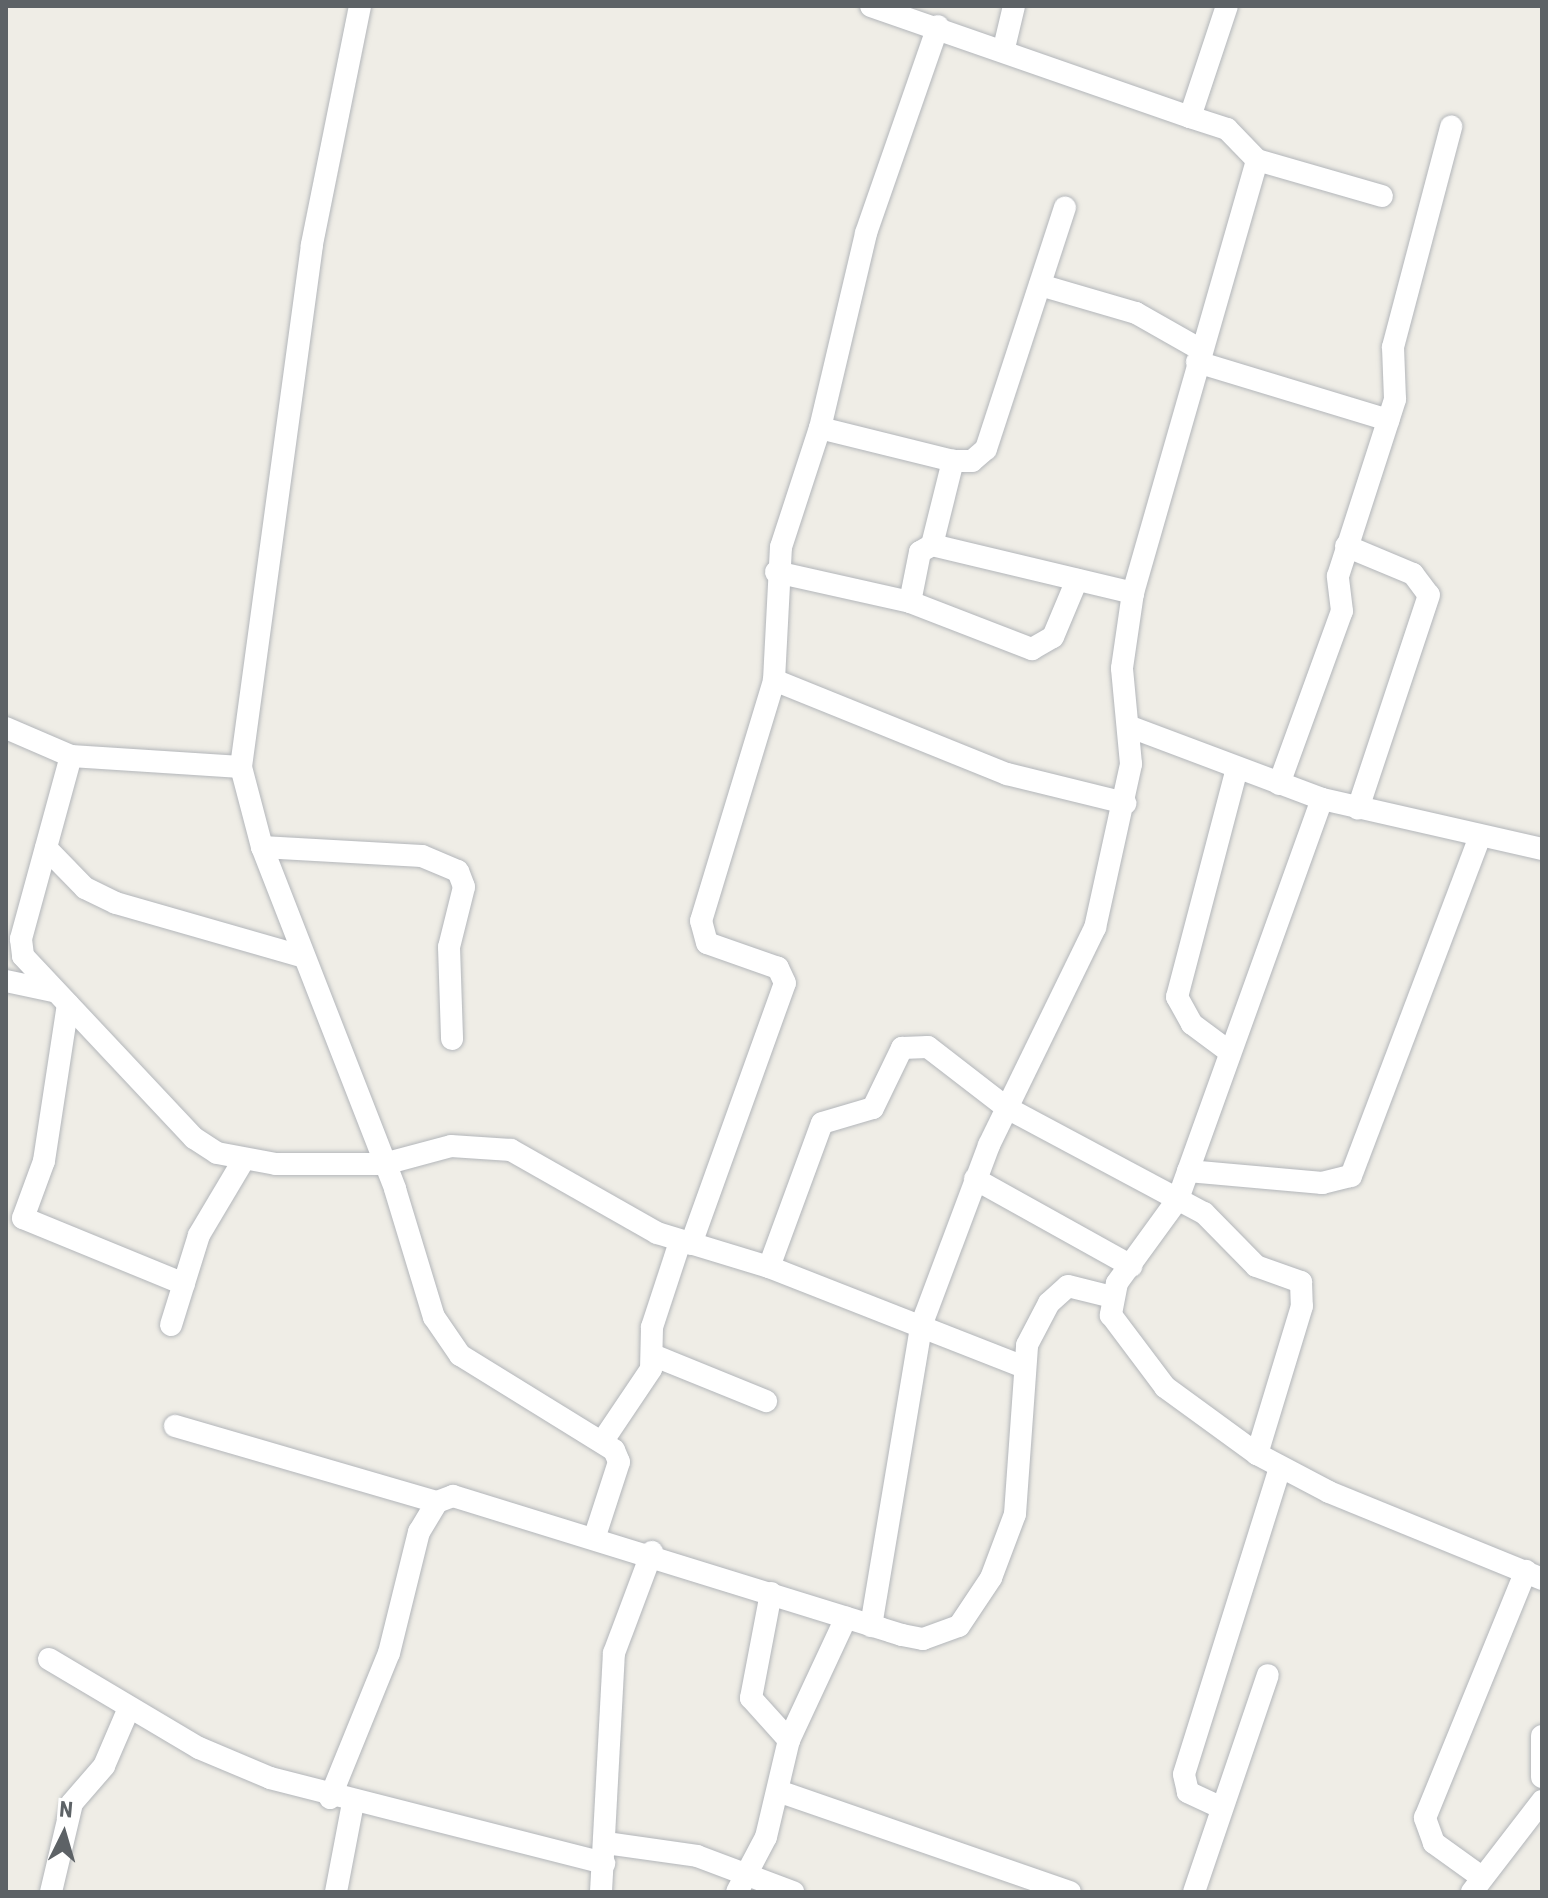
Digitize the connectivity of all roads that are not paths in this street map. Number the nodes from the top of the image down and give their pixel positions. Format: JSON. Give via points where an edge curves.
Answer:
{"nodes":[{"id":1,"x":360,"y":6,"type":"edge"},
{"id":2,"x":871,"y":6,"type":"edge"},
{"id":3,"x":1014,"y":6,"type":"edge"},
{"id":4,"x":1227,"y":6,"type":"edge"},
{"id":5,"x":938,"y":26,"type":"junction"},
{"id":6,"x":1004,"y":48,"type":"junction"},
{"id":7,"x":1190,"y":117,"type":"junction"},
{"id":8,"x":1451,"y":127,"type":"dead end"},
{"id":9,"x":1257,"y":160,"type":"junction"},
{"id":10,"x":1382,"y":196,"type":"dead end"},
{"id":11,"x":1065,"y":208,"type":"dead end"},
{"id":12,"x":1040,"y":285,"type":"junction"},
{"id":13,"x":1199,"y":356,"type":"junction"},
{"id":14,"x":1388,"y":420,"type":"junction"},
{"id":15,"x":820,"y":428,"type":"junction"},
{"id":16,"x":953,"y":461,"type":"junction"},
{"id":17,"x":932,"y":545,"type":"junction"},
{"id":18,"x":1346,"y":546,"type":"junction"},
{"id":19,"x":776,"y":572,"type":"junction"},
{"id":20,"x":1077,"y":580,"type":"junction"},
{"id":21,"x":1133,"y":593,"type":"junction"},
{"id":22,"x":910,"y":602,"type":"junction"},
{"id":23,"x":774,"y":680,"type":"junction"},
{"id":24,"x":1128,"y":726,"type":"junction"},
{"id":25,"x":6,"y":728,"type":"edge"},
{"id":26,"x":71,"y":756,"type":"junction"},
{"id":27,"x":241,"y":767,"type":"junction"},
{"id":28,"x":1236,"y":772,"type":"junction"},
{"id":29,"x":1279,"y":784,"type":"junction"},
{"id":30,"x":1322,"y":799,"type":"junction"},
{"id":31,"x":1125,"y":803,"type":"junction"},
{"id":32,"x":1358,"y":809,"type":"junction"},
{"id":33,"x":1480,"y":836,"type":"junction"},
{"id":34,"x":262,"y":847,"type":"junction"},
{"id":35,"x":46,"y":848,"type":"junction"},
{"id":36,"x":1542,"y":849,"type":"edge"},
{"id":37,"x":301,"y":956,"type":"junction"},
{"id":38,"x":6,"y":981,"type":"edge"},
{"id":39,"x":61,"y":998,"type":"junction"},
{"id":40,"x":452,"y":1039,"type":"dead end"},
{"id":41,"x":1227,"y":1050,"type":"junction"},
{"id":42,"x":1007,"y":1108,"type":"junction"},
{"id":43,"x":243,"y":1161,"type":"junction"},
{"id":44,"x":384,"y":1164,"type":"junction"},
{"id":45,"x":1188,"y":1171,"type":"junction"},
{"id":46,"x":975,"y":1179,"type":"junction"},
{"id":47,"x":1178,"y":1199,"type":"junction"},
{"id":48,"x":686,"y":1243,"type":"junction"},
{"id":49,"x":1131,"y":1266,"type":"junction"},
{"id":50,"x":769,"y":1267,"type":"junction"},
{"id":51,"x":184,"y":1284,"type":"junction"},
{"id":52,"x":1112,"y":1297,"type":"junction"},
{"id":53,"x":171,"y":1325,"type":"dead end"},
{"id":54,"x":921,"y":1326,"type":"junction"},
{"id":55,"x":655,"y":1356,"type":"junction"},
{"id":56,"x":1021,"y":1366,"type":"junction"},
{"id":57,"x":766,"y":1401,"type":"dead end"},
{"id":58,"x":175,"y":1426,"type":"dead end"},
{"id":59,"x":604,"y":1439,"type":"junction"},
{"id":60,"x":1257,"y":1454,"type":"junction"},
{"id":61,"x":1280,"y":1468,"type":"junction"},
{"id":62,"x":437,"y":1502,"type":"junction"},
{"id":63,"x":595,"y":1536,"type":"junction"},
{"id":64,"x":652,"y":1552,"type":"junction"},
{"id":65,"x":1534,"y":1575,"type":"edge"},
{"id":66,"x":771,"y":1593,"type":"junction"},
{"id":67,"x":846,"y":1618,"type":"junction"},
{"id":68,"x":871,"y":1626,"type":"junction"},
{"id":69,"x":49,"y":1659,"type":"dead end"},
{"id":70,"x":1268,"y":1675,"type":"dead end"},
{"id":71,"x":129,"y":1708,"type":"junction"},
{"id":72,"x":1542,"y":1736,"type":"edge"},
{"id":73,"x":789,"y":1740,"type":"junction"},
{"id":74,"x":1542,"y":1777,"type":"edge"},
{"id":75,"x":778,"y":1791,"type":"junction"},
{"id":76,"x":330,"y":1798,"type":"junction"},
{"id":77,"x":1542,"y":1801,"type":"edge"},
{"id":78,"x":353,"y":1803,"type":"junction"},
{"id":79,"x":1222,"y":1808,"type":"junction"},
{"id":80,"x":605,"y":1853,"type":"junction"},
{"id":81,"x":741,"y":1884,"type":"edge"},
{"id":82,"x":1476,"y":1884,"type":"edge"},
{"id":83,"x":51,"y":1892,"type":"edge"},
{"id":84,"x":336,"y":1892,"type":"edge"},
{"id":85,"x":601,"y":1892,"type":"edge"},
{"id":86,"x":793,"y":1892,"type":"edge"},
{"id":87,"x":1070,"y":1892,"type":"edge"},
{"id":88,"x":1194,"y":1892,"type":"edge"}],
"edges":[{"from":1,"to":27,"type":"street","via":[[312,245]]},
{"from":2,"to":5,"type":"street"},
{"from":3,"to":6,"type":"street"},
{"from":4,"to":7,"type":"street"},
{"from":5,"to":6,"type":"street"},
{"from":5,"to":15,"type":"street","via":[[866,233]]},
{"from":6,"to":7,"type":"street"},
{"from":7,"to":9,"type":"street","via":[[1227,129]]},
{"from":8,"to":14,"type":"street","via":[[1393,347],[1397,386]]},
{"from":9,"to":10,"type":"street"},
{"from":9,"to":13,"type":"street"},
{"from":11,"to":12,"type":"street"},
{"from":12,"to":13,"type":"street","via":[[1136,313]]},
{"from":12,"to":16,"type":"street","via":[[986,449],[972,461]]},
{"from":13,"to":14,"type":"street"},
{"from":13,"to":21,"type":"street"},
{"from":14,"to":18,"type":"street"},
{"from":15,"to":16,"type":"street"},
{"from":15,"to":19,"type":"street"},
{"from":16,"to":17,"type":"street"},
{"from":17,"to":20,"type":"street"},
{"from":17,"to":22,"type":"street","via":[[920,552]]},
{"from":18,"to":29,"type":"street","via":[[1338,576],[1342,611]]},
{"from":18,"to":32,"type":"street","via":[[1413,574],[1429,595]]},
{"from":19,"to":22,"type":"street"},
{"from":19,"to":23,"type":"street"},
{"from":20,"to":21,"type":"street"},
{"from":20,"to":22,"type":"street","via":[[1053,637],[1032,649]]},
{"from":21,"to":24,"type":"street","via":[[1122,668]]},
{"from":23,"to":31,"type":"street","via":[[1007,774]]},
{"from":23,"to":48,"type":"street","via":[[700,935],[778,968],[785,983]]},
{"from":24,"to":28,"type":"street"},
{"from":24,"to":31,"type":"street"},
{"from":25,"to":26,"type":"street"},
{"from":26,"to":27,"type":"street"},
{"from":26,"to":35,"type":"street"},
{"from":27,"to":34,"type":"street"},
{"from":28,"to":29,"type":"street"},
{"from":28,"to":41,"type":"street","via":[[1177,997],[1192,1024]]},
{"from":29,"to":30,"type":"street"},
{"from":30,"to":32,"type":"street"},
{"from":30,"to":41,"type":"street"},
{"from":31,"to":42,"type":"street","via":[[1095,928]]},
{"from":32,"to":33,"type":"street"},
{"from":33,"to":36,"type":"street"},
{"from":33,"to":45,"type":"street","via":[[1351,1176],[1322,1183]]},
{"from":34,"to":37,"type":"street"},
{"from":34,"to":40,"type":"street","via":[[422,856],[458,871],[464,887],[449,947]]},
{"from":35,"to":37,"type":"street","via":[[85,888],[116,903]]},
{"from":35,"to":39,"type":"street","via":[[21,939],[23,956]]},
{"from":37,"to":44,"type":"street"},
{"from":38,"to":39,"type":"street"},
{"from":39,"to":43,"type":"street","via":[[194,1138]]},
{"from":39,"to":51,"type":"street","via":[[44,1161],[23,1218]]},
{"from":41,"to":45,"type":"street"},
{"from":42,"to":46,"type":"street"},
{"from":42,"to":47,"type":"street"},
{"from":42,"to":50,"type":"street","via":[[928,1047],[902,1048],[873,1108],[822,1123]]},
{"from":43,"to":44,"type":"street"},
{"from":43,"to":51,"type":"street","via":[[199,1235]]},
{"from":44,"to":48,"type":"street","via":[[451,1146],[511,1150]]},
{"from":44,"to":59,"type":"street","via":[[444,1339],[479,1369]]},
{"from":45,"to":47,"type":"street"},
{"from":46,"to":49,"type":"street"},
{"from":46,"to":54,"type":"street"},
{"from":47,"to":49,"type":"street"},
{"from":47,"to":60,"type":"street","via":[[1217,1221],[1244,1258],[1301,1282],[1302,1306]]},
{"from":48,"to":50,"type":"street"},
{"from":48,"to":55,"type":"street","via":[[652,1327]]},
{"from":49,"to":52,"type":"street"},
{"from":50,"to":54,"type":"street"},
{"from":51,"to":53,"type":"street"},
{"from":52,"to":56,"type":"street","via":[[1083,1285],[1058,1293]]},
{"from":52,"to":60,"type":"street","via":[[1111,1315],[1137,1359]]},
{"from":54,"to":56,"type":"street"},
{"from":54,"to":68,"type":"street"},
{"from":55,"to":57,"type":"street"},
{"from":55,"to":59,"type":"street","via":[[644,1384]]},
{"from":56,"to":68,"type":"street","via":[[1015,1514],[977,1605],[943,1636],[923,1639]]},
{"from":58,"to":62,"type":"street"},
{"from":59,"to":63,"type":"street","via":[[619,1462]]},
{"from":60,"to":61,"type":"street"},
{"from":61,"to":65,"type":"street"},
{"from":61,"to":79,"type":"street","via":[[1184,1774],[1188,1792]]},
{"from":62,"to":63,"type":"street","via":[[453,1496]]},
{"from":62,"to":76,"type":"street","via":[[419,1532],[389,1653]]},
{"from":63,"to":64,"type":"street"},
{"from":64,"to":66,"type":"street"},
{"from":64,"to":80,"type":"street","via":[[614,1653]]},
{"from":65,"to":82,"type":"street","via":[[1425,1818],[1434,1843]]},
{"from":66,"to":67,"type":"street"},
{"from":66,"to":73,"type":"street","via":[[751,1698]]},
{"from":67,"to":68,"type":"street"},
{"from":67,"to":73,"type":"street"},
{"from":69,"to":71,"type":"street"},
{"from":70,"to":79,"type":"street"},
{"from":71,"to":76,"type":"street","via":[[199,1748]]},
{"from":71,"to":83,"type":"street","via":[[104,1766],[72,1803]]},
{"from":72,"to":74,"type":"street"},
{"from":73,"to":75,"type":"street"},
{"from":75,"to":81,"type":"street"},
{"from":75,"to":87,"type":"street"},
{"from":76,"to":78,"type":"street"},
{"from":77,"to":82,"type":"street","via":[[1531,1824]]},
{"from":78,"to":80,"type":"street"},
{"from":78,"to":84,"type":"street"},
{"from":79,"to":88,"type":"street"},
{"from":80,"to":81,"type":"street","via":[[676,1851]]},
{"from":80,"to":85,"type":"street"},
{"from":81,"to":86,"type":"street"}]}
